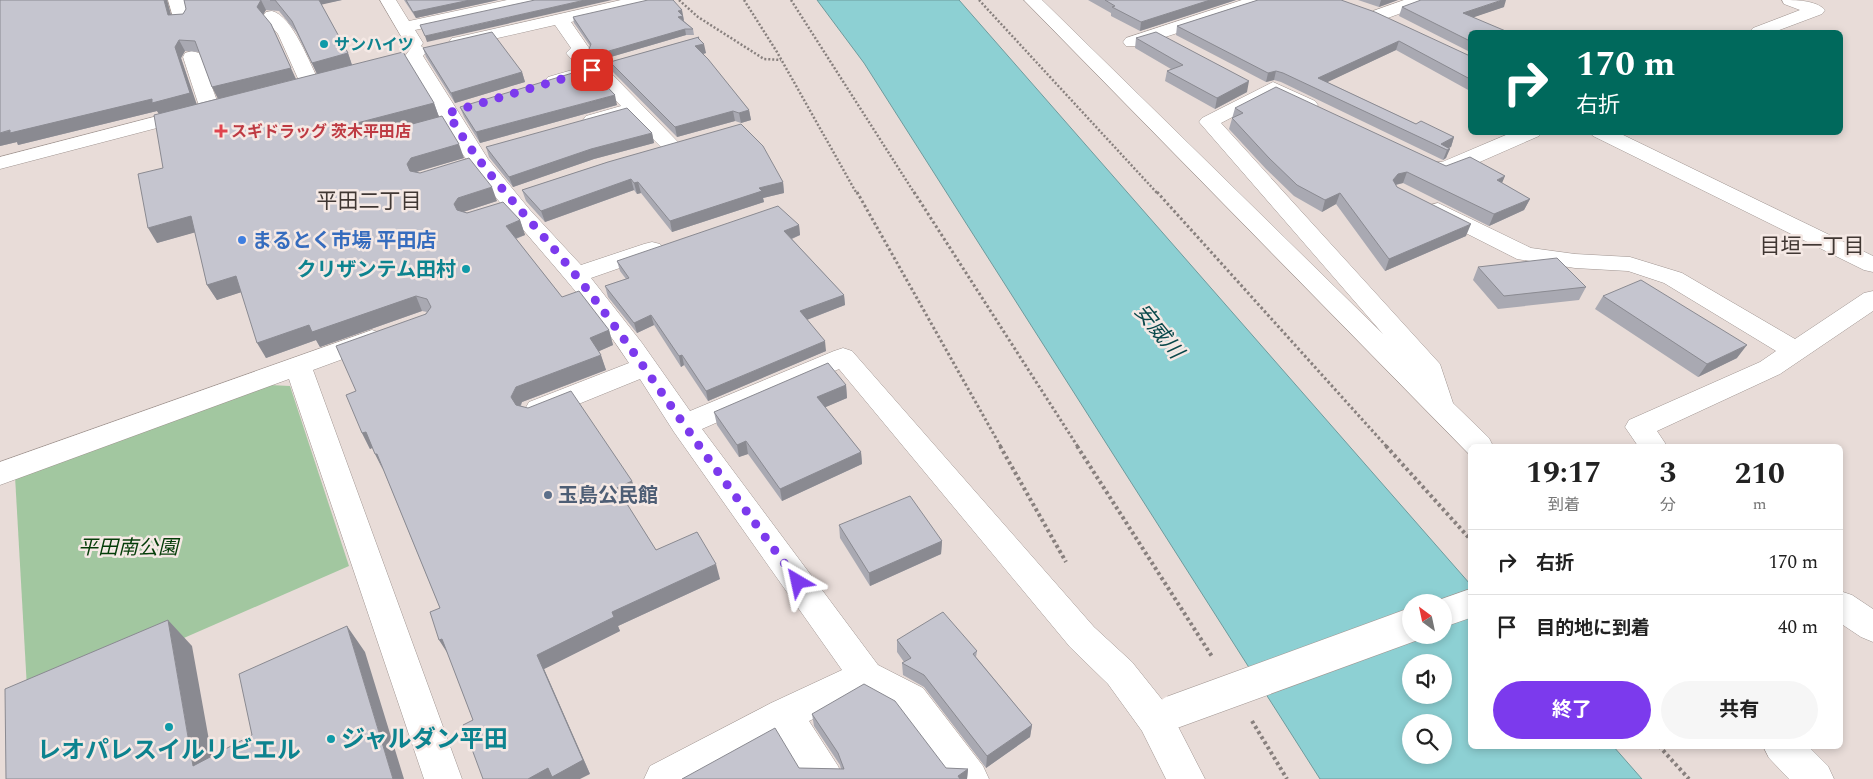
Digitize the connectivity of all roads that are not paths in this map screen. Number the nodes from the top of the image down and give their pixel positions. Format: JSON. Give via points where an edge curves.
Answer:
{"nodes":[{"id":1,"x":176,"y":0,"type":"edge"},
{"id":2,"x":388,"y":0,"type":"edge"},
{"id":3,"x":530,"y":0,"type":"edge"},
{"id":4,"x":643,"y":0,"type":"edge"},
{"id":5,"x":1032,"y":0,"type":"edge"},
{"id":6,"x":1259,"y":0,"type":"edge"},
{"id":7,"x":1420,"y":0,"type":"edge"},
{"id":8,"x":1790,"y":0,"type":"edge"},
{"id":9,"x":1202,"y":4,"type":"edge"},
{"id":10,"x":1362,"y":9,"type":"edge"},
{"id":11,"x":1219,"y":14,"type":"junction"},
{"id":12,"x":1379,"y":15,"type":"junction"},
{"id":13,"x":272,"y":16,"type":"edge"},
{"id":14,"x":560,"y":19,"type":"junction"},
{"id":15,"x":181,"y":20,"type":"edge"},
{"id":16,"x":406,"y":27,"type":"junction"},
{"id":17,"x":1404,"y":27,"type":"edge"},
{"id":18,"x":1764,"y":30,"type":"edge"},
{"id":19,"x":1156,"y":34,"type":"junction"},
{"id":20,"x":1132,"y":42,"type":"dead end"},
{"id":21,"x":1181,"y":48,"type":"edge"},
{"id":22,"x":422,"y":52,"type":"junction"},
{"id":23,"x":192,"y":57,"type":"edge"},
{"id":24,"x":600,"y":67,"type":"junction"},
{"id":25,"x":310,"y":83,"type":"edge"},
{"id":26,"x":534,"y":87,"type":"edge"},
{"id":27,"x":635,"y":108,"type":"junction"},
{"id":28,"x":1326,"y":114,"type":"edge"},
{"id":29,"x":578,"y":124,"type":"edge"},
{"id":30,"x":1525,"y":135,"type":"edge"},
{"id":31,"x":1606,"y":135,"type":"edge"},
{"id":32,"x":645,"y":154,"type":"edge"},
{"id":33,"x":1415,"y":157,"type":"edge"},
{"id":34,"x":0,"y":163,"type":"edge"},
{"id":35,"x":518,"y":197,"type":"junction"},
{"id":36,"x":1420,"y":200,"type":"edge"},
{"id":37,"x":489,"y":213,"type":"edge"},
{"id":38,"x":676,"y":241,"type":"edge"},
{"id":39,"x":1873,"y":265,"type":"edge"},
{"id":40,"x":575,"y":275,"type":"junction"},
{"id":41,"x":1873,"y":299,"type":"edge"},
{"id":42,"x":396,"y":330,"type":"edge"},
{"id":43,"x":1795,"y":351,"type":"junction"},
{"id":44,"x":298,"y":366,"type":"junction"},
{"id":45,"x":645,"y":367,"type":"junction"},
{"id":46,"x":1440,"y":407,"type":"junction"},
{"id":47,"x":533,"y":411,"type":"edge"},
{"id":48,"x":684,"y":425,"type":"junction"},
{"id":49,"x":1477,"y":444,"type":"edge"},
{"id":50,"x":1651,"y":444,"type":"edge"},
{"id":51,"x":0,"y":474,"type":"edge"},
{"id":52,"x":1468,"y":604,"type":"edge"},
{"id":53,"x":1843,"y":607,"type":"edge"},
{"id":54,"x":1452,"y":610,"type":"edge"},
{"id":55,"x":1873,"y":627,"type":"edge"},
{"id":56,"x":1402,"y":628,"type":"edge"},
{"id":57,"x":866,"y":676,"type":"junction"},
{"id":58,"x":784,"y":715,"type":"junction"},
{"id":59,"x":1164,"y":715,"type":"junction"},
{"id":60,"x":1785,"y":749,"type":"edge"},
{"id":61,"x":443,"y":779,"type":"edge"},
{"id":62,"x":663,"y":779,"type":"edge"},
{"id":63,"x":825,"y":779,"type":"edge"},
{"id":64,"x":970,"y":779,"type":"edge"},
{"id":65,"x":1186,"y":779,"type":"edge"},
{"id":66,"x":1815,"y":779,"type":"edge"}],
"edges":[{"from":1,"to":15,"type":"street"},
{"from":2,"to":16,"type":"street"},
{"from":3,"to":16,"type":"street"},
{"from":4,"to":14,"type":"street"},
{"from":5,"to":46,"type":"street"},
{"from":6,"to":11,"type":"street"},
{"from":7,"to":12,"type":"street"},
{"from":8,"to":18,"type":"street","via":[[1816,10]]},
{"from":9,"to":11,"type":"street"},
{"from":10,"to":12,"type":"street"},
{"from":11,"to":19,"type":"street"},
{"from":12,"to":17,"type":"street"},
{"from":13,"to":25,"type":"street","via":[[286,33]]},
{"from":14,"to":22,"type":"street"},
{"from":14,"to":24,"type":"street","via":[[582,51],[575,53]]},
{"from":16,"to":22,"type":"street"},
{"from":19,"to":20,"type":"street"},
{"from":19,"to":21,"type":"street"},
{"from":22,"to":35,"type":"street","via":[[451,117],[476,157]]},
{"from":23,"to":34,"type":"street","via":[[219,106]]},
{"from":24,"to":26,"type":"street"},
{"from":24,"to":27,"type":"street"},
{"from":27,"to":29,"type":"street"},
{"from":27,"to":32,"type":"street","via":[[680,143]]},
{"from":28,"to":46,"type":"street","via":[[1273,88],[1258,87],[1209,122],[1430,371]]},
{"from":30,"to":33,"type":"street","via":[[1442,170]]},
{"from":31,"to":39,"type":"street"},
{"from":35,"to":37,"type":"street"},
{"from":35,"to":40,"type":"street"},
{"from":36,"to":43,"type":"street","via":[[1525,254],[1630,264],[1674,278]]},
{"from":38,"to":40,"type":"street"},
{"from":40,"to":45,"type":"street"},
{"from":41,"to":43,"type":"street"},
{"from":42,"to":44,"type":"street"},
{"from":43,"to":50,"type":"street","via":[[1770,368],[1639,428]]},
{"from":44,"to":51,"type":"street"},
{"from":44,"to":61,"type":"street"},
{"from":45,"to":47,"type":"street"},
{"from":45,"to":48,"type":"street"},
{"from":46,"to":49,"type":"street"},
{"from":48,"to":57,"type":"street"},
{"from":48,"to":59,"type":"street","via":[[843,356],[1082,637]]},
{"from":52,"to":54,"type":"street"},
{"from":53,"to":55,"type":"street"},
{"from":56,"to":59,"type":"street","bridge":true},
{"from":57,"to":58,"type":"street"},
{"from":57,"to":64,"type":"street","via":[[910,700]]},
{"from":58,"to":62,"type":"street"},
{"from":58,"to":63,"type":"street"},
{"from":59,"to":65,"type":"street"},
{"from":60,"to":66,"type":"street"}]}
